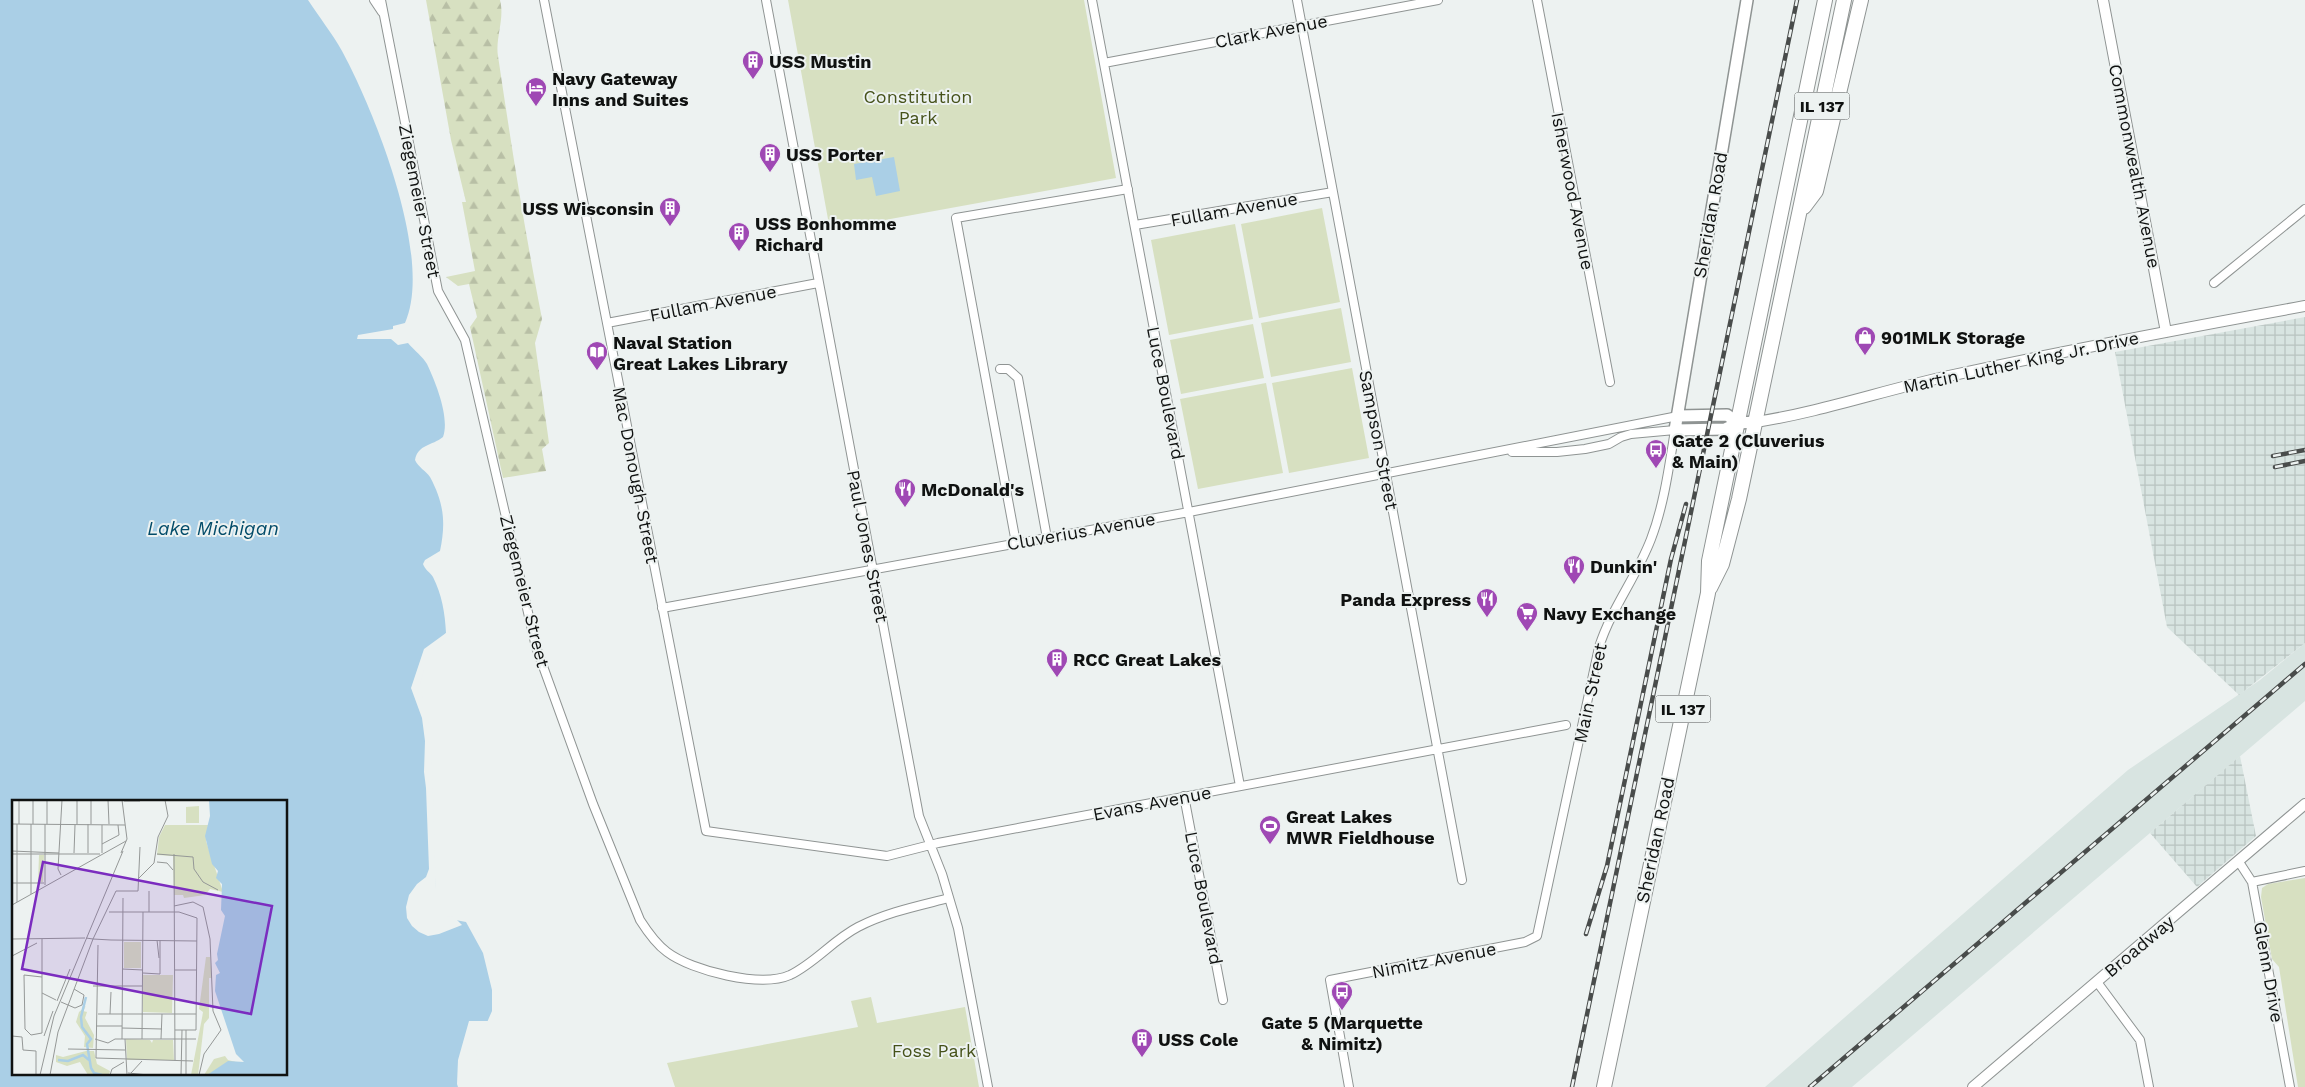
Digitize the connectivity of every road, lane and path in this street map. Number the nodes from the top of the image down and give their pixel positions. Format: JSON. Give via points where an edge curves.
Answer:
{"nodes":[{"id":1,"x":374,"y":0,"type":"edge"},
{"id":2,"x":382,"y":0,"type":"edge"},
{"id":3,"x":544,"y":0,"type":"edge"},
{"id":4,"x":766,"y":0,"type":"edge"},
{"id":5,"x":1092,"y":0,"type":"edge"},
{"id":6,"x":1297,"y":0,"type":"edge"},
{"id":7,"x":1438,"y":0,"type":"edge"},
{"id":8,"x":1537,"y":0,"type":"edge"},
{"id":9,"x":1747,"y":0,"type":"edge"},
{"id":10,"x":1825,"y":0,"type":"edge"},
{"id":11,"x":1844,"y":0,"type":"edge"},
{"id":12,"x":1861,"y":0,"type":"edge"},
{"id":13,"x":2103,"y":0,"type":"edge"},
{"id":14,"x":384,"y":15,"type":"junction"},
{"id":15,"x":1302,"y":26,"type":"junction"},
{"id":16,"x":1104,"y":63,"type":"junction"},
{"id":17,"x":1128,"y":189,"type":"junction"},
{"id":18,"x":1333,"y":192,"type":"junction"},
{"id":19,"x":2305,"y":209,"type":"edge"},
{"id":20,"x":1801,"y":212,"type":"junction"},
{"id":21,"x":1135,"y":226,"type":"junction"},
{"id":22,"x":818,"y":283,"type":"junction"},
{"id":23,"x":2214,"y":283,"type":"dead end"},
{"id":24,"x":2305,"y":306,"type":"edge"},
{"id":25,"x":607,"y":323,"type":"junction"},
{"id":26,"x":2166,"y":332,"type":"junction"},
{"id":27,"x":1000,"y":370,"type":"dead end"},
{"id":28,"x":1610,"y":382,"type":"dead end"},
{"id":29,"x":1678,"y":416,"type":"junction"},
{"id":30,"x":1756,"y":422,"type":"junction"},
{"id":31,"x":1738,"y":423,"type":"junction"},
{"id":32,"x":1675,"y":430,"type":"junction"},
{"id":33,"x":1500,"y":452,"type":"junction"},
{"id":34,"x":1384,"y":473,"type":"junction"},
{"id":35,"x":1189,"y":512,"type":"junction"},
{"id":36,"x":1047,"y":538,"type":"junction"},
{"id":37,"x":1016,"y":543,"type":"junction"},
{"id":38,"x":872,"y":569,"type":"junction"},
{"id":39,"x":1708,"y":593,"type":"junction"},
{"id":40,"x":662,"y":608,"type":"junction"},
{"id":41,"x":1566,"y":724,"type":"dead end"},
{"id":42,"x":1437,"y":749,"type":"junction"},
{"id":43,"x":1240,"y":786,"type":"junction"},
{"id":44,"x":1184,"y":796,"type":"junction"},
{"id":45,"x":2305,"y":804,"type":"edge"},
{"id":46,"x":737,"y":836,"type":"joint"},
{"id":47,"x":929,"y":845,"type":"junction"},
{"id":48,"x":2239,"y":862,"type":"junction"},
{"id":49,"x":2305,"y":871,"type":"edge"},
{"id":50,"x":1462,"y":880,"type":"dead end"},
{"id":51,"x":2252,"y":882,"type":"junction"},
{"id":52,"x":949,"y":898,"type":"junction"},
{"id":53,"x":1537,"y":936,"type":"joint"},
{"id":54,"x":2097,"y":982,"type":"junction"},
{"id":55,"x":1223,"y":1000,"type":"dead end"},
{"id":56,"x":988,"y":1087,"type":"edge"},
{"id":57,"x":1349,"y":1087,"type":"edge"},
{"id":58,"x":1604,"y":1087,"type":"edge"},
{"id":59,"x":1972,"y":1087,"type":"edge"},
{"id":60,"x":2149,"y":1087,"type":"edge"},
{"id":61,"x":2290,"y":1087,"type":"edge"}],
"edges":[{"from":1,"to":14,"type":"street"},
{"from":2,"to":14,"type":"street","name":"Ziegemeier Street"},
{"from":3,"to":25,"type":"street","name":"Mac Donough Street"},
{"from":4,"to":22,"type":"street","name":"Paul Jones Street"},
{"from":5,"to":16,"type":"street","name":"Luce Boulevard"},
{"from":6,"to":15,"type":"street","name":"Sampson Street"},
{"from":7,"to":15,"type":"street","name":"Clark Avenue"},
{"from":8,"to":28,"type":"street","name":"Isherwood Avenue"},
{"from":9,"to":29,"type":"main road","name":"Sheridan Road"},
{"from":10,"to":31,"type":"highway","number":"IL 137"},
{"from":11,"to":20,"type":"highway","number":"IL 137"},
{"from":12,"to":20,"type":"highway","via":[[1816,191]]},
{"from":13,"to":26,"type":"street","name":"Commonwealth Avenue"},
{"from":14,"to":52,"type":"street","name":"Ziegemeier Street","via":[[438,291],[465,340],[536,647],[593,804],[646,930],[666,952],[690,965],[754,981],[770,981],[792,974],[841,936],[883,915]]},
{"from":15,"to":16,"type":"street","name":"Clark Avenue"},
{"from":15,"to":18,"type":"street","name":"Sampson Street"},
{"from":16,"to":17,"type":"street","name":"Luce Boulevard"},
{"from":17,"to":21,"type":"street","name":"Luce Boulevard"},
{"from":17,"to":37,"type":"street","via":[[956,218]]},
{"from":18,"to":21,"type":"street","name":"Fullam Avenue"},
{"from":18,"to":34,"type":"street","name":"Sampson Street"},
{"from":19,"to":23,"type":"street"},
{"from":20,"to":30,"type":"highway","number":"IL 137"},
{"from":21,"to":35,"type":"street","name":"Luce Boulevard"},
{"from":22,"to":25,"type":"street","name":"Fullam Avenue"},
{"from":22,"to":38,"type":"street","name":"Paul Jones Street"},
{"from":24,"to":26,"type":"street","name":"Martin Luther King Jr. Drive"},
{"from":25,"to":40,"type":"street","name":"Mac Donough Street"},
{"from":26,"to":30,"type":"street","name":"Martin Luther King Jr. Drive","via":[[1941,378]]},
{"from":27,"to":36,"type":"street","via":[[1008,369],[1018,378]]},
{"from":29,"to":31,"type":"main road","name":"Martin Luther King Jr. Drive","via":[[1727,415]]},
{"from":29,"to":32,"type":"main road","name":"Sheridan Road"},
{"from":29,"to":33,"type":"street","name":"Cluverius Avenue","via":[[1550,439]]},
{"from":30,"to":31,"type":"main road","name":"Martin Luther King Jr. Drive"},
{"from":30,"to":39,"type":"highway","name":"Sheridan Road","number":"IL 137","via":[[1722,564]]},
{"from":31,"to":32,"type":"main road","name":"Martin Luther King Jr. Drive","via":[[1724,429]]},
{"from":31,"to":39,"type":"highway","name":"Sheridan Road","number":"IL 137","via":[[1709,561]]},
{"from":32,"to":33,"type":"street","name":"Cluverius Avenue","via":[[1621,437],[1609,444],[1585,449]]},
{"from":32,"to":53,"type":"street","name":"Main Street","via":[[1653,533],[1610,617],[1599,647]]},
{"from":33,"to":34,"type":"street","name":"Cluverius Avenue"},
{"from":34,"to":35,"type":"street","name":"Cluverius Avenue"},
{"from":34,"to":42,"type":"street","name":"Sampson Street"},
{"from":35,"to":36,"type":"street","name":"Cluverius Avenue"},
{"from":35,"to":43,"type":"street","name":"Luce Boulevard"},
{"from":36,"to":37,"type":"street","name":"Cluverius Avenue"},
{"from":37,"to":38,"type":"street","name":"Cluverius Avenue"},
{"from":38,"to":40,"type":"street","name":"Cluverius Avenue"},
{"from":38,"to":47,"type":"street","name":"Paul Jones Street","via":[[919,816]]},
{"from":39,"to":58,"type":"highway","name":"Sheridan Road","number":"IL 137"},
{"from":40,"to":46,"type":"street","name":"Mac Donough Street","via":[[706,831]]},
{"from":41,"to":42,"type":"street","name":"Evans Avenue"},
{"from":42,"to":43,"type":"street","name":"Evans Avenue"},
{"from":42,"to":50,"type":"street","name":"Sampson Street"},
{"from":43,"to":44,"type":"street","name":"Evans Avenue"},
{"from":44,"to":47,"type":"street","name":"Evans Avenue"},
{"from":44,"to":55,"type":"street","name":"Luce Boulevard"},
{"from":45,"to":48,"type":"street","name":"Broadway"},
{"from":46,"to":47,"type":"street","name":"Evans Avenue","via":[[886,856]]},
{"from":47,"to":52,"type":"street","name":"Paul Jones Street"},
{"from":48,"to":51,"type":"street","name":"Glenn Drive"},
{"from":48,"to":54,"type":"street","name":"Broadway"},
{"from":49,"to":51,"type":"street"},
{"from":51,"to":61,"type":"street","name":"Glenn Drive"},
{"from":52,"to":56,"type":"street","name":"Paul Jones Street","via":[[958,928]]},
{"from":53,"to":57,"type":"street","name":"Nimitz Avenue","via":[[1525,942],[1330,980]]},
{"from":54,"to":59,"type":"street","name":"Broadway"},
{"from":54,"to":60,"type":"street","via":[[2140,1040]]}]}
